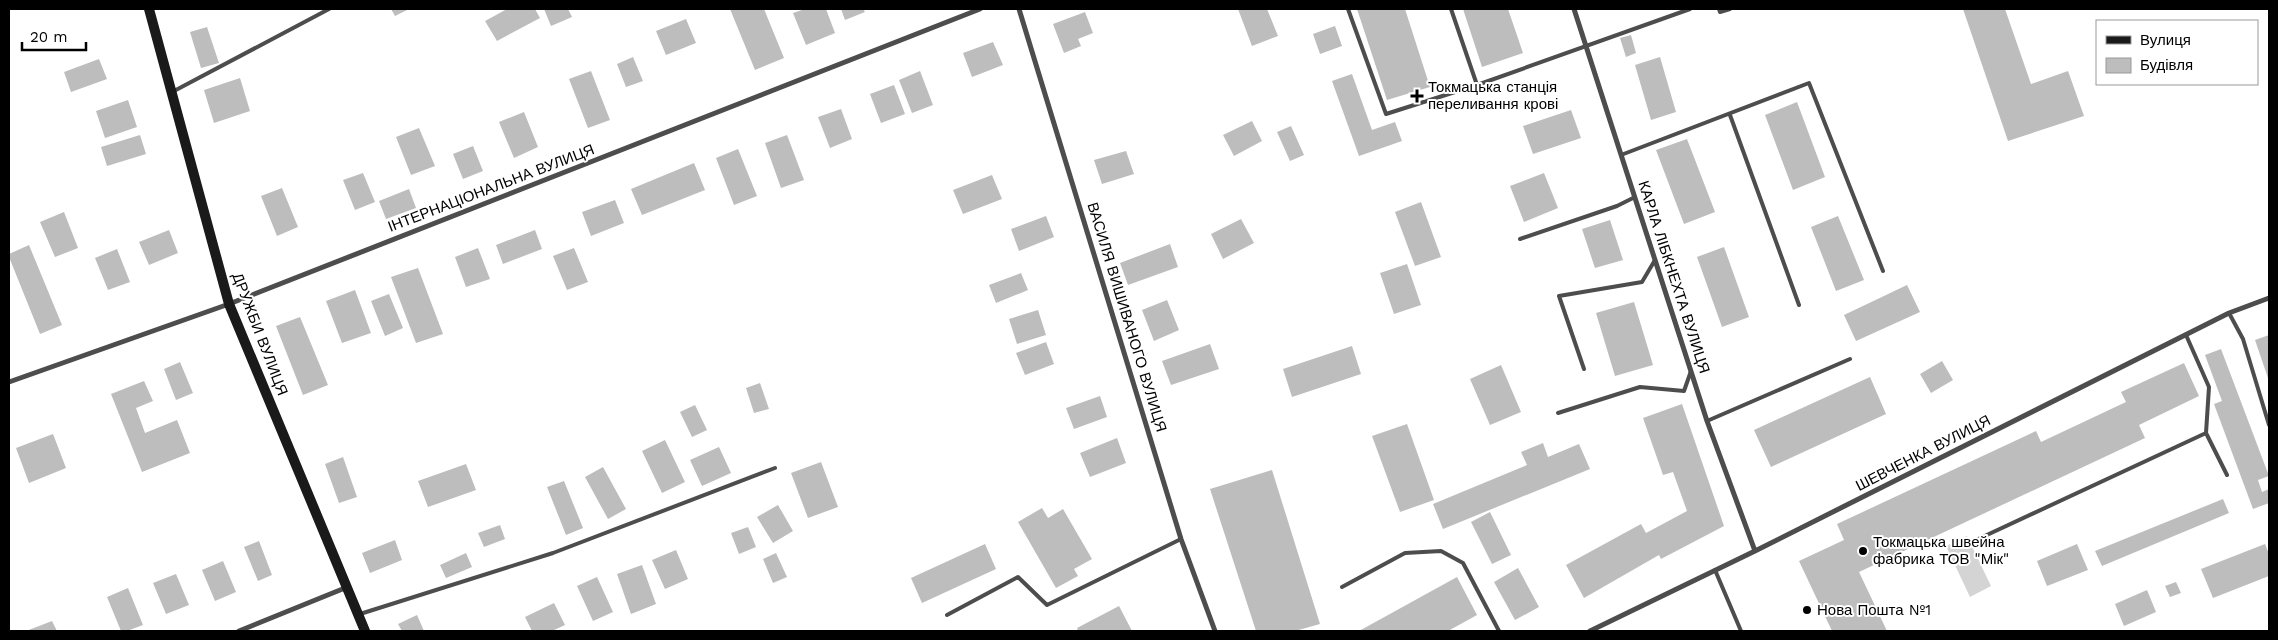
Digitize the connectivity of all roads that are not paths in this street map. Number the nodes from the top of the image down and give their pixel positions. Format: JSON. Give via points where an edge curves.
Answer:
{"nodes":[{"id":1,"x":149,"y":9,"type":"edge"},
{"id":2,"x":329,"y":9,"type":"edge"},
{"id":3,"x":980,"y":9,"type":"edge"},
{"id":4,"x":1019,"y":9,"type":"edge"},
{"id":5,"x":1348,"y":9,"type":"edge"},
{"id":6,"x":1451,"y":9,"type":"edge"},
{"id":7,"x":1574,"y":9,"type":"edge"},
{"id":8,"x":1690,"y":9,"type":"edge"},
{"id":9,"x":1719,"y":9,"type":"edge"},
{"id":10,"x":1730,"y":9,"type":"edge"},
{"id":11,"x":1586,"y":47,"type":"junction"},
{"id":12,"x":1477,"y":85,"type":"junction"},
{"id":13,"x":172,"y":92,"type":"junction"},
{"id":14,"x":1730,"y":115,"type":"junction"},
{"id":15,"x":1621,"y":155,"type":"junction"},
{"id":16,"x":1635,"y":198,"type":"junction"},
{"id":17,"x":1520,"y":239,"type":"dead end"},
{"id":18,"x":1655,"y":260,"type":"junction"},
{"id":19,"x":1883,"y":271,"type":"dead end"},
{"id":20,"x":2269,"y":298,"type":"edge"},
{"id":21,"x":229,"y":304,"type":"junction"},
{"id":22,"x":1799,"y":305,"type":"dead end"},
{"id":23,"x":2229,"y":313,"type":"junction"},
{"id":24,"x":2186,"y":335,"type":"junction"},
{"id":25,"x":1850,"y":359,"type":"dead end"},
{"id":26,"x":1584,"y":369,"type":"dead end"},
{"id":27,"x":1691,"y":371,"type":"junction"},
{"id":28,"x":9,"y":382,"type":"edge"},
{"id":29,"x":1558,"y":413,"type":"dead end"},
{"id":30,"x":1707,"y":421,"type":"junction"},
{"id":31,"x":2269,"y":425,"type":"edge"},
{"id":32,"x":2206,"y":433,"type":"junction"},
{"id":33,"x":775,"y":468,"type":"dead end"},
{"id":34,"x":2227,"y":475,"type":"dead end"},
{"id":35,"x":1181,"y":538,"type":"junction"},
{"id":36,"x":1974,"y":541,"type":"dead end"},
{"id":37,"x":1755,"y":552,"type":"junction"},
{"id":38,"x":1714,"y":570,"type":"junction"},
{"id":39,"x":1342,"y":587,"type":"dead end"},
{"id":40,"x":346,"y":588,"type":"junction"},
{"id":41,"x":357,"y":615,"type":"junction"},
{"id":42,"x":947,"y":615,"type":"dead end"},
{"id":43,"x":240,"y":631,"type":"edge"},
{"id":44,"x":365,"y":631,"type":"edge"},
{"id":45,"x":1215,"y":631,"type":"edge"},
{"id":46,"x":1499,"y":631,"type":"edge"},
{"id":47,"x":1590,"y":631,"type":"edge"},
{"id":48,"x":1741,"y":631,"type":"edge"}],
"edges":[{"from":1,"to":13,"type":"street","name":"ДРУЖБИ ВУЛИЦЯ"},
{"from":2,"to":13,"type":"lane"},
{"from":3,"to":21,"type":"street","name":"ІНТЕРНАЦІОНАЛЬНА ВУЛИЦЯ"},
{"from":4,"to":35,"type":"street","name":"ВАСИЛЯ ВИШИВАНОГО ВУЛИЦЯ"},
{"from":5,"to":12,"type":"lane","via":[[1386,114]]},
{"from":6,"to":12,"type":"lane"},
{"from":7,"to":11,"type":"street","name":"КАРЛА ЛІБКНЕХТА ВУЛИЦЯ"},
{"from":8,"to":11,"type":"lane"},
{"from":9,"to":10,"type":"lane","via":[[1720,12]]},
{"from":11,"to":12,"type":"lane"},
{"from":11,"to":15,"type":"street","name":"КАРЛА ЛІБКНЕХТА ВУЛИЦЯ"},
{"from":13,"to":21,"type":"street","name":"ДРУЖБИ ВУЛИЦЯ"},
{"from":14,"to":15,"type":"lane"},
{"from":14,"to":19,"type":"lane","via":[[1809,84]]},
{"from":14,"to":22,"type":"lane"},
{"from":15,"to":16,"type":"street","name":"КАРЛА ЛІБКНЕХТА ВУЛИЦЯ"},
{"from":16,"to":17,"type":"lane"},
{"from":16,"to":18,"type":"street","name":"КАРЛА ЛІБКНЕХТА ВУЛИЦЯ"},
{"from":18,"to":26,"type":"lane","via":[[1642,282],[1559,296]]},
{"from":18,"to":27,"type":"street","name":"КАРЛА ЛІБКНЕХТА ВУЛИЦЯ"},
{"from":20,"to":23,"type":"street","name":"ШЕВЧЕНКА ВУЛИЦЯ"},
{"from":21,"to":28,"type":"street","name":"ІНТЕРНАЦІОНАЛЬНА ВУЛИЦЯ"},
{"from":21,"to":40,"type":"street","name":"ДРУЖБИ ВУЛИЦЯ"},
{"from":23,"to":24,"type":"street","name":"ШЕВЧЕНКА ВУЛИЦЯ"},
{"from":23,"to":31,"type":"lane","via":[[2243,339]]},
{"from":24,"to":32,"type":"lane","via":[[2208,387]]},
{"from":24,"to":37,"type":"street","name":"ШЕВЧЕНКА ВУЛИЦЯ"},
{"from":25,"to":30,"type":"lane"},
{"from":27,"to":29,"type":"lane","via":[[1684,391],[1640,386]]},
{"from":27,"to":30,"type":"street","name":"КАРЛА ЛІБКНЕХТА ВУЛИЦЯ"},
{"from":30,"to":37,"type":"street","name":"КАРЛА ЛІБКНЕХТА ВУЛИЦЯ"},
{"from":32,"to":34,"type":"lane"},
{"from":32,"to":36,"type":"lane"},
{"from":33,"to":41,"type":"lane","via":[[552,553]]},
{"from":35,"to":42,"type":"lane","via":[[1047,605],[1018,577]]},
{"from":35,"to":45,"type":"street","name":"ВАСИЛЯ ВИШИВАНОГО ВУЛИЦЯ"},
{"from":37,"to":38,"type":"street","name":"ШЕВЧЕНКА ВУЛИЦЯ"},
{"from":38,"to":47,"type":"street","name":"ШЕВЧЕНКА ВУЛИЦЯ"},
{"from":38,"to":48,"type":"lane"},
{"from":39,"to":46,"type":"lane","via":[[1405,553],[1441,551],[1463,563]]},
{"from":40,"to":41,"type":"street","name":"ДРУЖБИ ВУЛИЦЯ"},
{"from":40,"to":43,"type":"street"},
{"from":41,"to":44,"type":"street","name":"ДРУЖБИ ВУЛИЦЯ"}]}
